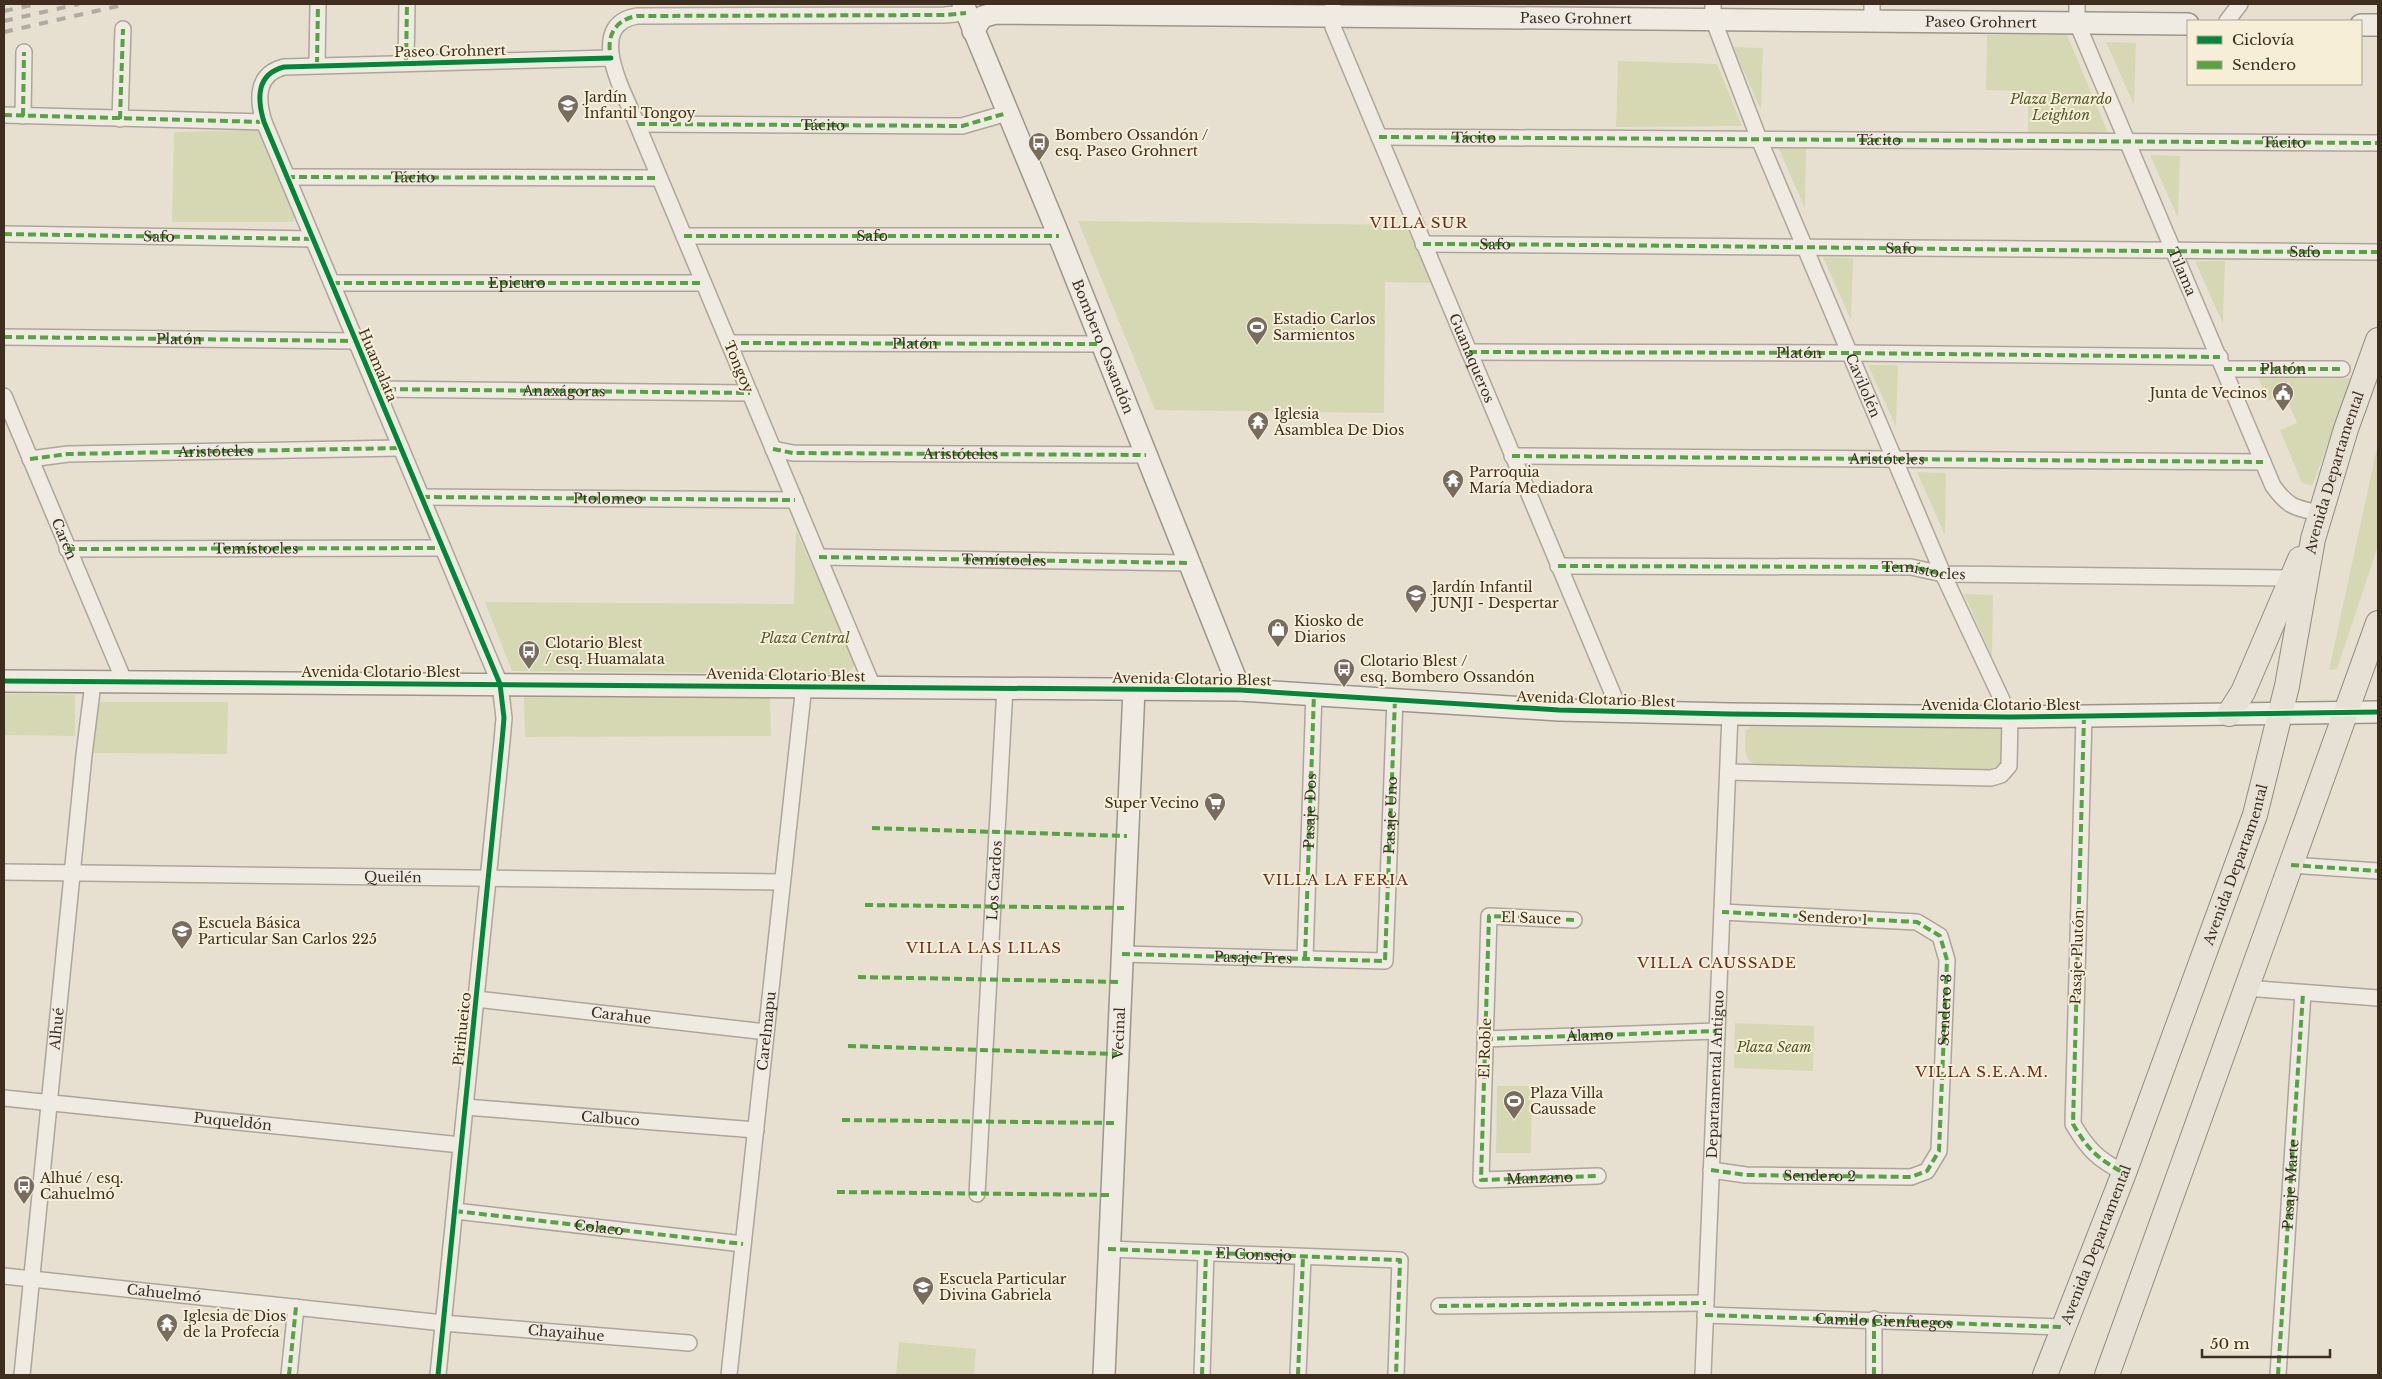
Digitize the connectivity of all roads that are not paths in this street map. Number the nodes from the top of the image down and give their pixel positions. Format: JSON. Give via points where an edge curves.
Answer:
{"nodes":[{"id":1,"x":318,"y":4,"type":"edge"},
{"id":2,"x":407,"y":4,"type":"edge"},
{"id":3,"x":2240,"y":4,"type":"edge"},
{"id":4,"x":1177,"y":9,"type":"edge"},
{"id":5,"x":1333,"y":10,"type":"edge"},
{"id":6,"x":1490,"y":11,"type":"edge"},
{"id":7,"x":1713,"y":11,"type":"edge"},
{"id":8,"x":1872,"y":13,"type":"edge"},
{"id":9,"x":2077,"y":14,"type":"edge"},
{"id":10,"x":967,"y":16,"type":"edge"},
{"id":11,"x":2229,"y":20,"type":"edge"},
{"id":12,"x":2187,"y":24,"type":"edge"},
{"id":13,"x":2362,"y":25,"type":"edge"},
{"id":14,"x":2378,"y":25,"type":"edge"},
{"id":15,"x":123,"y":29,"type":"dead end"},
{"id":16,"x":24,"y":52,"type":"dead end"},
{"id":17,"x":610,"y":52,"type":"junction"},
{"id":18,"x":406,"y":63,"type":"junction"},
{"id":19,"x":317,"y":65,"type":"junction"},
{"id":20,"x":289,"y":67,"type":"joint"},
{"id":21,"x":1007,"y":113,"type":"junction"},
{"id":22,"x":4,"y":115,"type":"edge"},
{"id":23,"x":23,"y":116,"type":"junction"},
{"id":24,"x":120,"y":119,"type":"junction"},
{"id":25,"x":264,"y":122,"type":"junction"},
{"id":26,"x":636,"y":124,"type":"junction"},
{"id":27,"x":1379,"y":137,"type":"junction"},
{"id":28,"x":1759,"y":139,"type":"junction"},
{"id":29,"x":2128,"y":141,"type":"junction"},
{"id":30,"x":2378,"y":143,"type":"edge"},
{"id":31,"x":287,"y":177,"type":"junction"},
{"id":32,"x":659,"y":178,"type":"junction"},
{"id":33,"x":4,"y":234,"type":"edge"},
{"id":34,"x":684,"y":236,"type":"junction"},
{"id":35,"x":1059,"y":236,"type":"junction"},
{"id":36,"x":313,"y":239,"type":"junction"},
{"id":37,"x":1423,"y":244,"type":"junction"},
{"id":38,"x":1805,"y":246,"type":"junction"},
{"id":39,"x":2174,"y":252,"type":"junction"},
{"id":40,"x":2378,"y":252,"type":"edge"},
{"id":41,"x":703,"y":282,"type":"junction"},
{"id":42,"x":332,"y":283,"type":"junction"},
{"id":43,"x":4,"y":337,"type":"edge"},
{"id":44,"x":2378,"y":340,"type":"edge"},
{"id":45,"x":355,"y":341,"type":"junction"},
{"id":46,"x":729,"y":343,"type":"junction"},
{"id":47,"x":1102,"y":344,"type":"junction"},
{"id":48,"x":1469,"y":352,"type":"junction"},
{"id":49,"x":1850,"y":353,"type":"junction"},
{"id":50,"x":2222,"y":363,"type":"junction"},
{"id":51,"x":2342,"y":369,"type":"dead end"},
{"id":52,"x":376,"y":389,"type":"junction"},
{"id":53,"x":750,"y":393,"type":"junction"},
{"id":54,"x":4,"y":396,"type":"edge"},
{"id":55,"x":401,"y":448,"type":"junction"},
{"id":56,"x":773,"y":449,"type":"junction"},
{"id":57,"x":1146,"y":455,"type":"junction"},
{"id":58,"x":1512,"y":456,"type":"junction"},
{"id":59,"x":30,"y":458,"type":"junction"},
{"id":60,"x":1895,"y":459,"type":"junction"},
{"id":61,"x":2263,"y":462,"type":"junction"},
{"id":62,"x":422,"y":497,"type":"junction"},
{"id":63,"x":795,"y":500,"type":"junction"},
{"id":64,"x":2320,"y":513,"type":"junction"},
{"id":65,"x":2313,"y":539,"type":"junction"},
{"id":66,"x":443,"y":548,"type":"junction"},
{"id":67,"x":67,"y":549,"type":"junction"},
{"id":68,"x":819,"y":557,"type":"junction"},
{"id":69,"x":1189,"y":563,"type":"junction"},
{"id":70,"x":1558,"y":566,"type":"junction"},
{"id":71,"x":1943,"y":574,"type":"junction"},
{"id":72,"x":2290,"y":578,"type":"junction"},
{"id":73,"x":2378,"y":623,"type":"edge"},
{"id":74,"x":4,"y":681,"type":"edge"},
{"id":75,"x":93,"y":682,"type":"junction"},
{"id":76,"x":125,"y":683,"type":"junction"},
{"id":77,"x":500,"y":684,"type":"junction"},
{"id":78,"x":804,"y":685,"type":"junction"},
{"id":79,"x":873,"y":687,"type":"junction"},
{"id":80,"x":1005,"y":687,"type":"junction"},
{"id":81,"x":1134,"y":689,"type":"junction"},
{"id":82,"x":1240,"y":690,"type":"junction"},
{"id":83,"x":1314,"y":694,"type":"junction"},
{"id":84,"x":1395,"y":699,"type":"junction"},
{"id":85,"x":1620,"y":711,"type":"junction"},
{"id":86,"x":2345,"y":712,"type":"junction"},
{"id":87,"x":2378,"y":712,"type":"edge"},
{"id":88,"x":2281,"y":713,"type":"junction"},
{"id":89,"x":1730,"y":714,"type":"junction"},
{"id":90,"x":2229,"y":714,"type":"junction"},
{"id":91,"x":2084,"y":716,"type":"junction"},
{"id":92,"x":2010,"y":717,"type":"junction"},
{"id":93,"x":1728,"y":772,"type":"junction"},
{"id":94,"x":2291,"y":865,"type":"junction"},
{"id":95,"x":4,"y":872,"type":"edge"},
{"id":96,"x":74,"y":872,"type":"junction"},
{"id":97,"x":2378,"y":872,"type":"edge"},
{"id":98,"x":488,"y":879,"type":"junction"},
{"id":99,"x":782,"y":882,"type":"junction"},
{"id":100,"x":1722,"y":912,"type":"junction"},
{"id":101,"x":1489,"y":916,"type":"joint"},
{"id":102,"x":1574,"y":920,"type":"dead end"},
{"id":103,"x":1940,"y":936,"type":"joint"},
{"id":104,"x":1122,"y":954,"type":"junction"},
{"id":105,"x":1305,"y":959,"type":"junction"},
{"id":106,"x":1385,"y":961,"type":"joint"},
{"id":107,"x":2246,"y":988,"type":"junction"},
{"id":108,"x":2302,"y":993,"type":"junction"},
{"id":109,"x":2378,"y":998,"type":"edge"},
{"id":110,"x":476,"y":999,"type":"junction"},
{"id":111,"x":1717,"y":1031,"type":"junction"},
{"id":112,"x":766,"y":1032,"type":"junction"},
{"id":113,"x":1485,"y":1039,"type":"junction"},
{"id":114,"x":4,"y":1098,"type":"edge"},
{"id":115,"x":50,"y":1102,"type":"junction"},
{"id":116,"x":465,"y":1107,"type":"junction"},
{"id":117,"x":756,"y":1130,"type":"junction"},
{"id":118,"x":461,"y":1145,"type":"junction"},
{"id":119,"x":1711,"y":1170,"type":"junction"},
{"id":120,"x":1927,"y":1171,"type":"joint"},
{"id":121,"x":2124,"y":1173,"type":"junction"},
{"id":122,"x":1598,"y":1176,"type":"dead end"},
{"id":123,"x":1481,"y":1180,"type":"joint"},
{"id":124,"x":977,"y":1194,"type":"dead end"},
{"id":125,"x":455,"y":1211,"type":"junction"},
{"id":126,"x":743,"y":1244,"type":"junction"},
{"id":127,"x":1108,"y":1249,"type":"junction"},
{"id":128,"x":1206,"y":1253,"type":"junction"},
{"id":129,"x":1303,"y":1257,"type":"junction"},
{"id":130,"x":4,"y":1276,"type":"edge"},
{"id":131,"x":33,"y":1279,"type":"junction"},
{"id":132,"x":1439,"y":1306,"type":"dead end"},
{"id":133,"x":296,"y":1307,"type":"junction"},
{"id":134,"x":1706,"y":1309,"type":"junction"},
{"id":135,"x":1874,"y":1319,"type":"junction"},
{"id":136,"x":443,"y":1323,"type":"junction"},
{"id":137,"x":2062,"y":1327,"type":"junction"},
{"id":138,"x":689,"y":1343,"type":"dead end"},
{"id":139,"x":22,"y":1375,"type":"edge"},
{"id":140,"x":289,"y":1375,"type":"edge"},
{"id":141,"x":438,"y":1375,"type":"edge"},
{"id":142,"x":729,"y":1375,"type":"edge"},
{"id":143,"x":1104,"y":1375,"type":"edge"},
{"id":144,"x":1202,"y":1375,"type":"edge"},
{"id":145,"x":1298,"y":1375,"type":"edge"},
{"id":146,"x":1396,"y":1375,"type":"edge"},
{"id":147,"x":1703,"y":1375,"type":"edge"},
{"id":148,"x":1874,"y":1375,"type":"edge"},
{"id":149,"x":2045,"y":1375,"type":"edge"},
{"id":150,"x":2107,"y":1375,"type":"edge"},
{"id":151,"x":2278,"y":1375,"type":"edge"}],
"edges":[{"from":1,"to":19,"type":"street"},
{"from":2,"to":18,"type":"street","name":"Paseo Grohnert"},
{"from":3,"to":11,"type":"street"},
{"from":4,"to":5,"type":"street","name":"Paseo Grohnert"},
{"from":4,"to":10,"type":"street","name":"Paseo Grohnert","via":[[988,14],[979,20]]},
{"from":5,"to":6,"type":"street","name":"Paseo Grohnert"},
{"from":5,"to":27,"type":"street","name":"Guanaqueros","via":[[1333,27]]},
{"from":6,"to":7,"type":"street","name":"Paseo Grohnert"},
{"from":7,"to":8,"type":"street","name":"Paseo Grohnert"},
{"from":7,"to":28,"type":"street","name":"Cavilolén"},
{"from":8,"to":9,"type":"street","name":"Paseo Grohnert"},
{"from":9,"to":12,"type":"street","name":"Paseo Grohnert"},
{"from":9,"to":29,"type":"street","name":"Tilama"},
{"from":10,"to":17,"type":"street","via":[[637,16],[613,29]]},
{"from":10,"to":21,"type":"street","name":"Bombero Ossandón"},
{"from":13,"to":14,"type":"street"},
{"from":15,"to":24,"type":"street"},
{"from":16,"to":23,"type":"street"},
{"from":17,"to":18,"type":"street","name":"Paseo Grohnert"},
{"from":17,"to":26,"type":"street","name":"Tongoy"},
{"from":18,"to":19,"type":"street","name":"Paseo Grohnert"},
{"from":19,"to":20,"type":"street","name":"Paseo Grohnert"},
{"from":20,"to":25,"type":"street","name":"Huamalata","via":[[274,70],[262,82],[260,105]]},
{"from":21,"to":26,"type":"street","name":"Tácito","via":[[962,126]]},
{"from":21,"to":35,"type":"street","name":"Bombero Ossandón"},
{"from":22,"to":23,"type":"street"},
{"from":23,"to":24,"type":"street"},
{"from":24,"to":25,"type":"street"},
{"from":25,"to":31,"type":"street","name":"Huamalata"},
{"from":26,"to":32,"type":"street","name":"Tongoy"},
{"from":27,"to":28,"type":"street","name":"Tácito"},
{"from":27,"to":37,"type":"street","name":"Guanaqueros"},
{"from":28,"to":29,"type":"street","name":"Tácito"},
{"from":28,"to":38,"type":"street","name":"Cavilolén"},
{"from":29,"to":30,"type":"street","name":"Tácito"},
{"from":29,"to":39,"type":"street","name":"Tilama"},
{"from":31,"to":32,"type":"street","name":"Tácito"},
{"from":31,"to":36,"type":"street","name":"Huamalata"},
{"from":32,"to":34,"type":"street","name":"Tongoy"},
{"from":33,"to":36,"type":"street","name":"Safo"},
{"from":34,"to":35,"type":"street","name":"Safo"},
{"from":34,"to":41,"type":"street","name":"Tongoy"},
{"from":35,"to":47,"type":"street","name":"Bombero Ossandón"},
{"from":36,"to":42,"type":"street","name":"Huamalata"},
{"from":37,"to":38,"type":"street","name":"Safo"},
{"from":37,"to":48,"type":"street","name":"Guanaqueros"},
{"from":38,"to":39,"type":"street","name":"Safo"},
{"from":38,"to":49,"type":"street","name":"Cavilolén"},
{"from":39,"to":40,"type":"street","name":"Safo"},
{"from":39,"to":50,"type":"street","name":"Tilama"},
{"from":41,"to":42,"type":"street","name":"Epicuro"},
{"from":41,"to":46,"type":"street","name":"Tongoy"},
{"from":42,"to":45,"type":"street","name":"Huamalata"},
{"from":43,"to":45,"type":"street","name":"Platón"},
{"from":44,"to":64,"type":"main road","name":"Avenida Departamental"},
{"from":45,"to":52,"type":"street","name":"Huamalata"},
{"from":46,"to":47,"type":"street","name":"Platón"},
{"from":46,"to":53,"type":"street","name":"Tongoy"},
{"from":47,"to":57,"type":"street","name":"Bombero Ossandón"},
{"from":48,"to":49,"type":"street","name":"Platón"},
{"from":48,"to":58,"type":"street","name":"Guanaqueros"},
{"from":49,"to":50,"type":"street","name":"Platón"},
{"from":49,"to":60,"type":"street","name":"Cavilolén"},
{"from":50,"to":51,"type":"street","name":"Platón"},
{"from":50,"to":61,"type":"street","name":"Tilama"},
{"from":52,"to":53,"type":"street","name":"Anaxágoras"},
{"from":52,"to":55,"type":"street","name":"Huamalata"},
{"from":53,"to":56,"type":"street","name":"Tongoy"},
{"from":54,"to":59,"type":"street","name":"Carén"},
{"from":55,"to":59,"type":"street","name":"Aristóteles","via":[[68,454]]},
{"from":55,"to":62,"type":"street","name":"Huamalata"},
{"from":56,"to":57,"type":"street","name":"Aristóteles","via":[[792,453]]},
{"from":56,"to":63,"type":"street","name":"Tongoy"},
{"from":57,"to":69,"type":"street","name":"Bombero Ossandón"},
{"from":58,"to":60,"type":"street","name":"Aristóteles"},
{"from":58,"to":70,"type":"street","name":"Guanaqueros"},
{"from":59,"to":67,"type":"street","name":"Carén"},
{"from":60,"to":61,"type":"street","name":"Aristóteles"},
{"from":60,"to":71,"type":"street","name":"Cavilolén"},
{"from":61,"to":64,"type":"street","name":"Tilama","via":[[2273,486],[2284,501],[2295,508]]},
{"from":62,"to":63,"type":"street","name":"Ptolomeo"},
{"from":62,"to":66,"type":"street","name":"Huamalata"},
{"from":63,"to":68,"type":"street","name":"Tongoy"},
{"from":64,"to":65,"type":"main road","name":"Avenida Departamental"},
{"from":65,"to":72,"type":"main road"},
{"from":65,"to":88,"type":"main road","name":"Avenida Departamental"},
{"from":66,"to":67,"type":"street","name":"Temístocles"},
{"from":66,"to":77,"type":"street","name":"Huamalata"},
{"from":67,"to":76,"type":"street","name":"Carén"},
{"from":68,"to":69,"type":"street","name":"Temístocles"},
{"from":68,"to":79,"type":"street","name":"Tongoy"},
{"from":69,"to":82,"type":"street","name":"Bombero Ossandón"},
{"from":70,"to":71,"type":"street","name":"Temístocles","via":[[1911,567]]},
{"from":70,"to":85,"type":"street","name":"Guanaqueros"},
{"from":71,"to":72,"type":"street","name":"Temístocles"},
{"from":71,"to":92,"type":"street","name":"Cavilolén"},
{"from":72,"to":90,"type":"main road","via":[[2243,692]]},
{"from":73,"to":86,"type":"main road"},
{"from":74,"to":75,"type":"street","name":"Avenida Clotario Blest"},
{"from":75,"to":76,"type":"street","name":"Avenida Clotario Blest"},
{"from":75,"to":96,"type":"street","name":"Alhué"},
{"from":76,"to":77,"type":"street","name":"Avenida Clotario Blest"},
{"from":77,"to":78,"type":"street","name":"Avenida Clotario Blest"},
{"from":77,"to":98,"type":"street","name":"Pirihueico","via":[[504,718]]},
{"from":78,"to":79,"type":"street","name":"Avenida Clotario Blest"},
{"from":78,"to":99,"type":"street","name":"Carelmapu"},
{"from":79,"to":80,"type":"street","name":"Avenida Clotario Blest"},
{"from":80,"to":81,"type":"street","name":"Avenida Clotario Blest"},
{"from":80,"to":124,"type":"street","name":"Los Cardos"},
{"from":81,"to":82,"type":"street","name":"Avenida Clotario Blest"},
{"from":81,"to":104,"type":"street","name":"Vecinal"},
{"from":82,"to":83,"type":"street","name":"Avenida Clotario Blest"},
{"from":83,"to":84,"type":"street","name":"Avenida Clotario Blest"},
{"from":83,"to":105,"type":"street","name":"Pasaje Dos"},
{"from":84,"to":85,"type":"street","name":"Avenida Clotario Blest"},
{"from":84,"to":106,"type":"street","name":"Pasaje Uno"},
{"from":85,"to":89,"type":"street","name":"Avenida Clotario Blest"},
{"from":86,"to":87,"type":"street","name":"Avenida Clotario Blest"},
{"from":86,"to":88,"type":"street","name":"Avenida Clotario Blest"},
{"from":86,"to":94,"type":"main road"},
{"from":88,"to":90,"type":"street","name":"Avenida Clotario Blest"},
{"from":88,"to":121,"type":"main road","name":"Avenida Departamental","via":[[2254,815]]},
{"from":89,"to":92,"type":"street","name":"Avenida Clotario Blest"},
{"from":89,"to":93,"type":"street","name":"Departamental Antiguo"},
{"from":90,"to":91,"type":"street","name":"Avenida Clotario Blest"},
{"from":91,"to":92,"type":"street","name":"Avenida Clotario Blest"},
{"from":91,"to":121,"type":"street","name":"Pasaje Plutón","via":[[2073,1124],[2086,1146],[2102,1162]]},
{"from":92,"to":93,"type":"street","name":"Cavilolén","via":[[2009,766],[2001,775],[1991,778]]},
{"from":93,"to":100,"type":"street","name":"Departamental Antiguo"},
{"from":94,"to":97,"type":"street"},
{"from":94,"to":107,"type":"main road"},
{"from":95,"to":96,"type":"street","name":"Queilén"},
{"from":96,"to":98,"type":"street","name":"Queilén"},
{"from":96,"to":115,"type":"street","name":"Alhué"},
{"from":98,"to":99,"type":"street","name":"Queilén"},
{"from":98,"to":110,"type":"street","name":"Pirihueico"},
{"from":99,"to":112,"type":"street","name":"Carelmapu"},
{"from":100,"to":103,"type":"street","name":"Sendero 1","via":[[1917,922]]},
{"from":100,"to":111,"type":"street","name":"Departamental Antiguo"},
{"from":101,"to":102,"type":"street","name":"El Sauce"},
{"from":101,"to":113,"type":"street","name":"El Roble"},
{"from":103,"to":120,"type":"street","name":"Sendero 3","via":[[1947,960],[1939,1152]]},
{"from":104,"to":105,"type":"street","name":"Pasaje Tres"},
{"from":104,"to":127,"type":"street","name":"Vecinal"},
{"from":105,"to":106,"type":"street","name":"Pasaje Tres"},
{"from":107,"to":108,"type":"street"},
{"from":107,"to":150,"type":"main road"},
{"from":108,"to":109,"type":"street"},
{"from":108,"to":151,"type":"street","name":"Pasaje Marte"},
{"from":110,"to":112,"type":"street","name":"Carahue"},
{"from":110,"to":116,"type":"street","name":"Pirihueico"},
{"from":111,"to":113,"type":"street","name":"Álamo"},
{"from":111,"to":119,"type":"street","name":"Departamental Antiguo"},
{"from":112,"to":117,"type":"street","name":"Carelmapu"},
{"from":113,"to":123,"type":"street","name":"El Roble"},
{"from":114,"to":115,"type":"street","name":"Puqueldón"},
{"from":115,"to":118,"type":"street","name":"Puqueldón"},
{"from":115,"to":131,"type":"street","name":"Alhué"},
{"from":116,"to":117,"type":"street","name":"Calbuco"},
{"from":116,"to":118,"type":"street","name":"Pirihueico"},
{"from":117,"to":126,"type":"street","name":"Carelmapu"},
{"from":118,"to":125,"type":"street","name":"Pirihueico"},
{"from":119,"to":120,"type":"street","name":"Sendero 2","via":[[1746,1174],[1911,1177]]},
{"from":119,"to":134,"type":"street","name":"Departamental Antiguo"},
{"from":121,"to":137,"type":"main road","name":"Avenida Departamental"},
{"from":122,"to":123,"type":"street","name":"Manzano"},
{"from":125,"to":126,"type":"street","name":"Colaco"},
{"from":125,"to":136,"type":"street","name":"Pirihueico"},
{"from":126,"to":142,"type":"street","name":"Carelmapu"},
{"from":127,"to":128,"type":"street","name":"El Consejo"},
{"from":127,"to":143,"type":"street","name":"Vecinal"},
{"from":128,"to":129,"type":"street","name":"El Consejo"},
{"from":128,"to":144,"type":"street"},
{"from":129,"to":145,"type":"street"},
{"from":129,"to":146,"type":"street","name":"El Consejo","via":[[1400,1260]]},
{"from":130,"to":131,"type":"street","name":"Cahuelmó"},
{"from":131,"to":133,"type":"street","name":"Cahuelmó"},
{"from":131,"to":139,"type":"street","name":"Alhué"},
{"from":132,"to":134,"type":"street","name":"Camilo Cienfuegos"},
{"from":133,"to":136,"type":"street","name":"Cahuelmó"},
{"from":133,"to":140,"type":"street"},
{"from":134,"to":135,"type":"street","name":"Camilo Cienfuegos"},
{"from":134,"to":147,"type":"street","name":"Departamental Antiguo"},
{"from":135,"to":137,"type":"street","name":"Camilo Cienfuegos"},
{"from":135,"to":148,"type":"street"},
{"from":136,"to":138,"type":"street","name":"Chayaihue"},
{"from":136,"to":141,"type":"street","name":"Pirihueico"},
{"from":137,"to":149,"type":"main road","name":"Avenida Departamental"}]}
